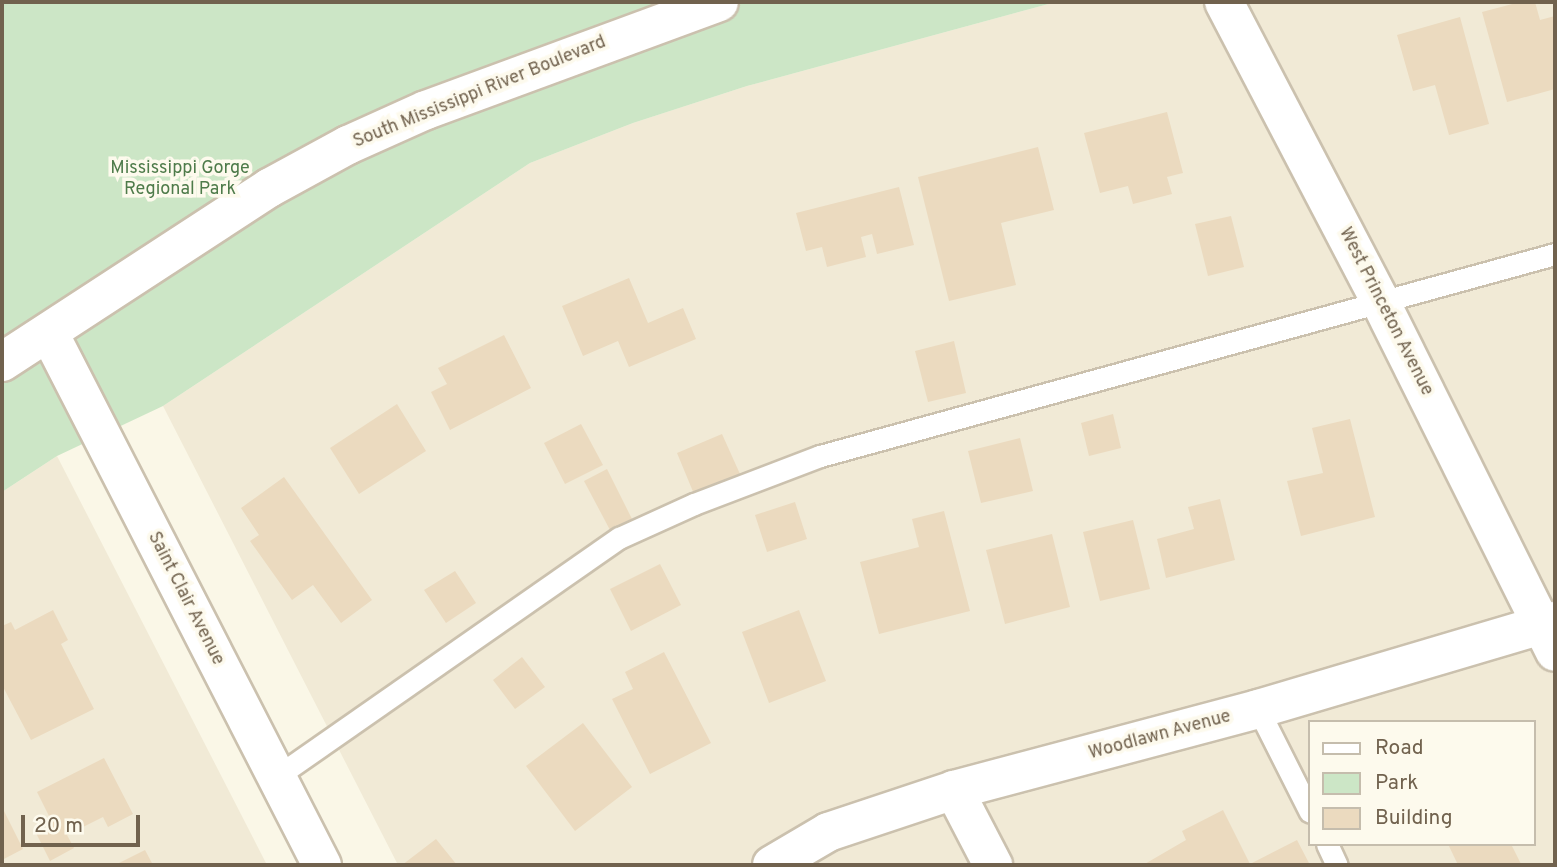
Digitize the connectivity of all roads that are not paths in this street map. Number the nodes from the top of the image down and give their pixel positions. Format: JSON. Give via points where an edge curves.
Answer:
{"nodes":[{"id":1,"x":719,"y":2,"type":"edge"},
{"id":2,"x":1224,"y":2,"type":"edge"},
{"id":3,"x":1555,"y":254,"type":"edge"},
{"id":4,"x":1380,"y":299,"type":"junction"},
{"id":5,"x":49,"y":333,"type":"junction"},
{"id":6,"x":2,"y":362,"type":"edge"},
{"id":7,"x":1550,"y":632,"type":"edge"},
{"id":8,"x":1258,"y":709,"type":"junction"},
{"id":9,"x":276,"y":777,"type":"junction"},
{"id":10,"x":954,"y":790,"type":"junction"},
{"id":11,"x":1308,"y":808,"type":"edge"},
{"id":12,"x":1328,"y":846,"type":"edge"},
{"id":13,"x":322,"y":865,"type":"edge"},
{"id":14,"x":772,"y":865,"type":"edge"},
{"id":15,"x":993,"y":865,"type":"edge"},
{"id":16,"x":1338,"y":865,"type":"edge"}],
"edges":[{"from":1,"to":5,"type":"street","name":"South Mississippi River Boulevard","via":[[426,110],[348,145],[269,188]]},
{"from":2,"to":4,"type":"street","name":"West Princeton Avenue"},
{"from":3,"to":4,"type":"lane"},
{"from":4,"to":7,"type":"street","name":"West Princeton Avenue"},
{"from":4,"to":9,"type":"lane","via":[[820,456],[694,504],[619,538]]},
{"from":5,"to":6,"type":"street","name":"South Mississippi River Boulevard"},
{"from":5,"to":9,"type":"street","name":"Saint Clair Avenue"},
{"from":7,"to":8,"type":"street","name":"Woodlawn Avenue"},
{"from":8,"to":10,"type":"street","name":"Woodlawn Avenue"},
{"from":8,"to":11,"type":"lane"},
{"from":9,"to":13,"type":"street","name":"Saint Clair Avenue"},
{"from":10,"to":14,"type":"street","name":"Woodlawn Avenue","via":[[828,832]]},
{"from":10,"to":15,"type":"street"},
{"from":12,"to":16,"type":"lane"}]}
